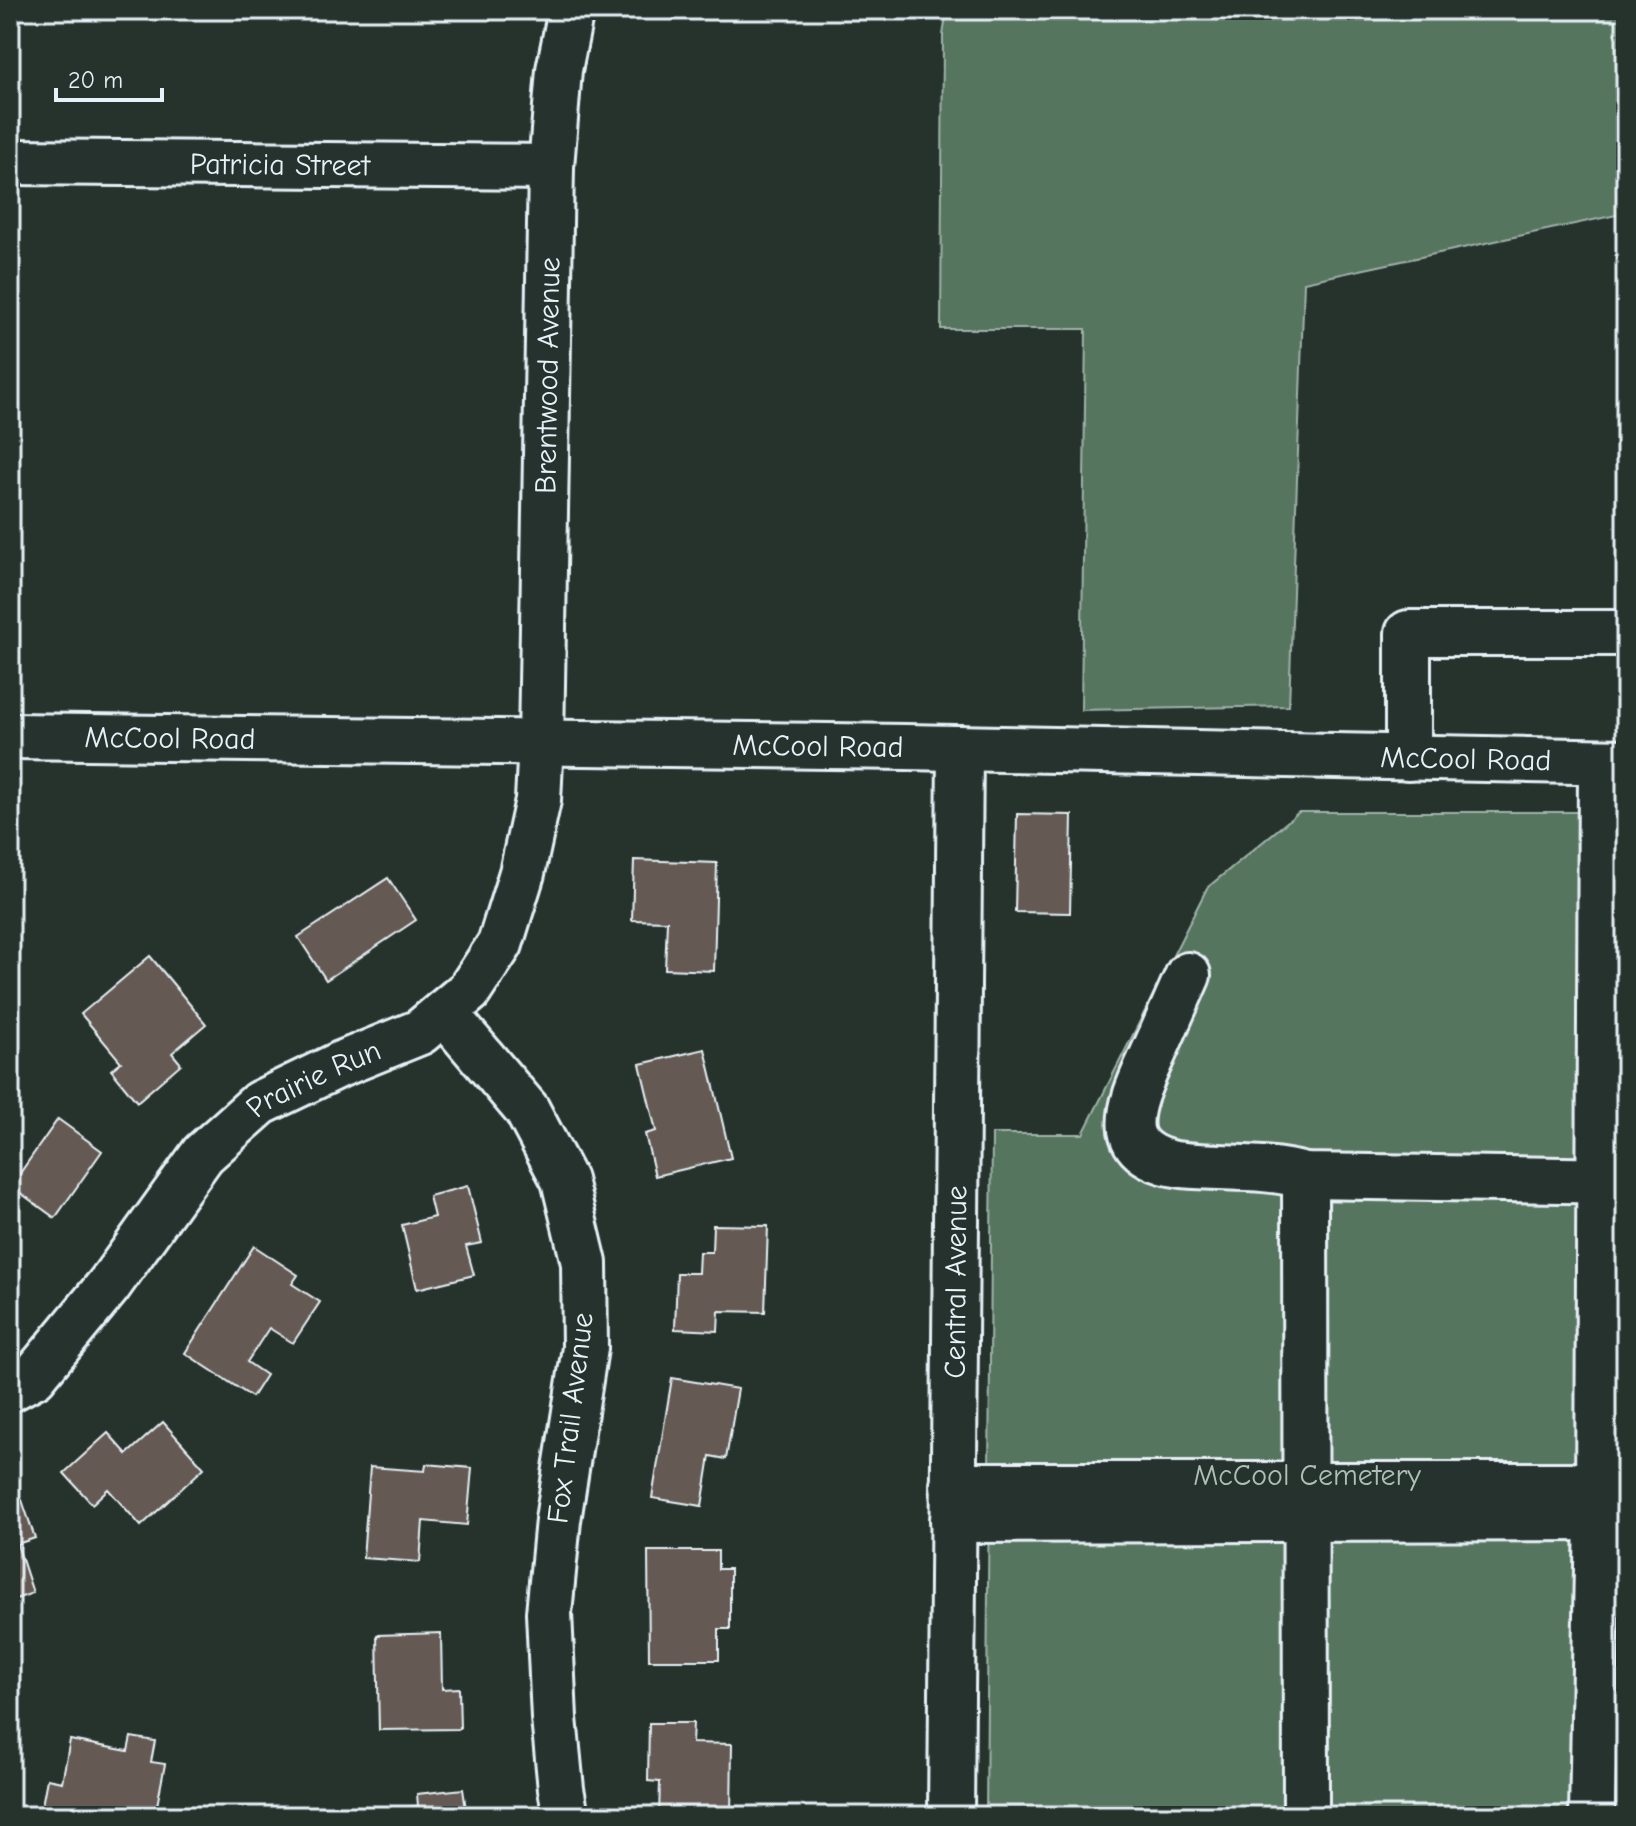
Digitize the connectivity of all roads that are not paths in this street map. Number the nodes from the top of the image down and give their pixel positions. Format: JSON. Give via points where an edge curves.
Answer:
{"nodes":[{"id":1,"x":571,"y":10,"type":"edge"},
{"id":2,"x":10,"y":162,"type":"edge"},
{"id":3,"x":551,"y":167,"type":"junction"},
{"id":4,"x":1626,"y":633,"type":"edge"},
{"id":5,"x":10,"y":736,"type":"edge"},
{"id":6,"x":541,"y":742,"type":"junction"},
{"id":7,"x":960,"y":748,"type":"junction"},
{"id":8,"x":1408,"y":758,"type":"junction"},
{"id":9,"x":1614,"y":762,"type":"edge"},
{"id":10,"x":1613,"y":852,"type":"edge"},
{"id":11,"x":1188,"y":975,"type":"dead end"},
{"id":12,"x":444,"y":1012,"type":"junction"},
{"id":13,"x":1305,"y":1176,"type":"junction"},
{"id":14,"x":1613,"y":1181,"type":"edge"},
{"id":15,"x":10,"y":1389,"type":"edge"},
{"id":16,"x":1612,"y":1501,"type":"edge"},
{"id":17,"x":1306,"y":1502,"type":"junction"},
{"id":18,"x":953,"y":1503,"type":"junction"},
{"id":19,"x":566,"y":1816,"type":"edge"},
{"id":20,"x":951,"y":1816,"type":"edge"},
{"id":21,"x":1306,"y":1816,"type":"edge"},
{"id":22,"x":1592,"y":1816,"type":"edge"}],
"edges":[{"from":1,"to":3,"type":"street","name":"Brentwood Avenue","via":[[559,70]]},
{"from":2,"to":3,"type":"street","name":"Patricia Street"},
{"from":3,"to":6,"type":"street","name":"Brentwood Avenue"},
{"from":4,"to":8,"type":"street","via":[[1408,633]]},
{"from":5,"to":6,"type":"street","name":"McCool Road"},
{"from":6,"to":7,"type":"street","name":"McCool Road"},
{"from":6,"to":12,"type":"street","name":"Prairie Run","via":[[538,800],[500,944],[469,991]]},
{"from":7,"to":8,"type":"street","name":"McCool Road"},
{"from":7,"to":18,"type":"street","name":"Central Avenue"},
{"from":8,"to":9,"type":"street","name":"McCool Road"},
{"from":9,"to":10,"type":"street"},
{"from":10,"to":14,"type":"street"},
{"from":11,"to":13,"type":"street","via":[[1137,1092],[1131,1131],[1136,1142],[1158,1160],[1181,1165]]},
{"from":12,"to":15,"type":"street","name":"Prairie Run","via":[[420,1032],[260,1103],[203,1154],[109,1285],[34,1376]]},
{"from":12,"to":19,"type":"street","name":"Fox Trail Avenue","via":[[527,1110],[564,1180],[584,1263],[585,1348],[549,1613]]},
{"from":13,"to":14,"type":"street"},
{"from":13,"to":17,"type":"street"},
{"from":14,"to":16,"type":"street"},
{"from":16,"to":17,"type":"street"},
{"from":16,"to":22,"type":"street"},
{"from":17,"to":18,"type":"street"},
{"from":17,"to":21,"type":"street"},
{"from":18,"to":20,"type":"street","name":"Central Avenue"}]}
